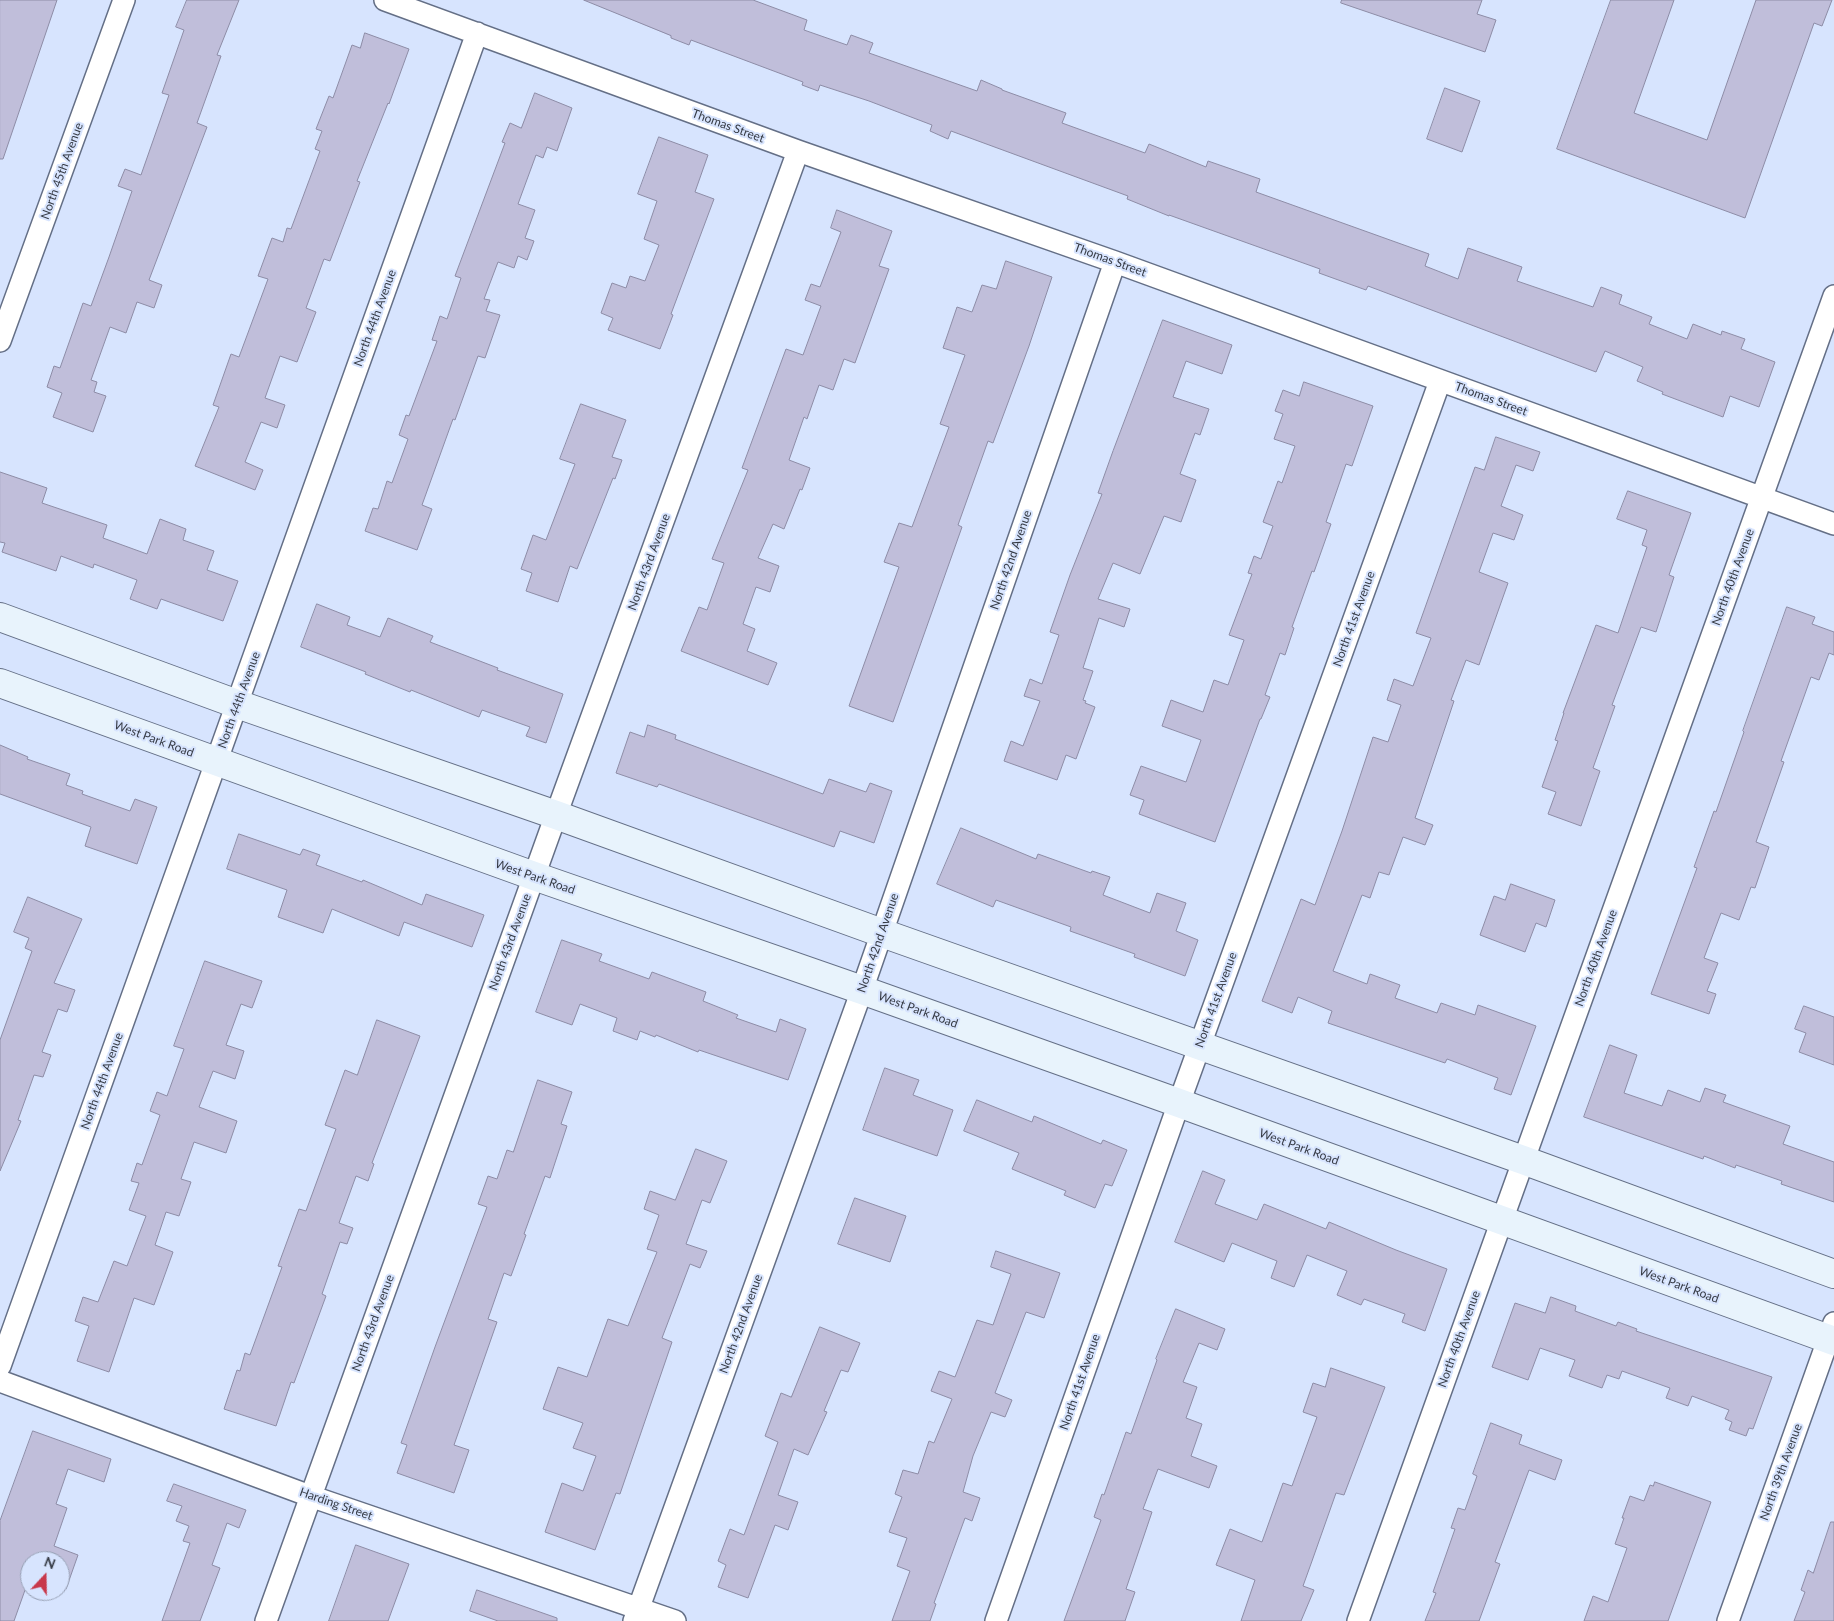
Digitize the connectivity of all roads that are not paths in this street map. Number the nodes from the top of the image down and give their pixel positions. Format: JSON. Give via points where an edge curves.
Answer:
{"nodes":[{"id":1,"x":124,"y":0,"type":"edge"},
{"id":2,"x":385,"y":0,"type":"edge"},
{"id":3,"x":477,"y":34,"type":"junction"},
{"id":4,"x":798,"y":152,"type":"junction"},
{"id":5,"x":1115,"y":262,"type":"junction"},
{"id":6,"x":1834,"y":296,"type":"edge"},
{"id":7,"x":0,"y":342,"type":"edge"},
{"id":8,"x":1440,"y":381,"type":"junction"},
{"id":9,"x":1762,"y":498,"type":"junction"},
{"id":10,"x":1834,"y":524,"type":"edge"},
{"id":11,"x":0,"y":617,"type":"edge"},
{"id":12,"x":0,"y":683,"type":"edge"},
{"id":13,"x":237,"y":704,"type":"junction"},
{"id":14,"x":216,"y":762,"type":"junction"},
{"id":15,"x":556,"y":815,"type":"junction"},
{"id":16,"x":534,"y":876,"type":"junction"},
{"id":17,"x":882,"y":933,"type":"junction"},
{"id":18,"x":862,"y":990,"type":"junction"},
{"id":19,"x":1200,"y":1045,"type":"junction"},
{"id":20,"x":1179,"y":1103,"type":"junction"},
{"id":21,"x":1524,"y":1160,"type":"junction"},
{"id":22,"x":1501,"y":1221,"type":"junction"},
{"id":23,"x":1834,"y":1274,"type":"edge"},
{"id":24,"x":1832,"y":1335,"type":"edge"},
{"id":25,"x":0,"y":1366,"type":"edge"},
{"id":26,"x":0,"y":1382,"type":"edge"},
{"id":27,"x":310,"y":1496,"type":"junction"},
{"id":28,"x":636,"y":1614,"type":"edge"},
{"id":29,"x":266,"y":1621,"type":"edge"},
{"id":30,"x":674,"y":1621,"type":"edge"},
{"id":31,"x":996,"y":1621,"type":"edge"},
{"id":32,"x":1358,"y":1621,"type":"edge"},
{"id":33,"x":1728,"y":1621,"type":"edge"}],
"edges":[{"from":1,"to":7,"type":"street","name":"North 45th Avenue"},
{"from":2,"to":3,"type":"street","name":"Thomas Street"},
{"from":3,"to":4,"type":"street","name":"Thomas Street"},
{"from":3,"to":13,"type":"street","name":"North 44th Avenue"},
{"from":4,"to":5,"type":"street","name":"Thomas Street"},
{"from":4,"to":15,"type":"street","name":"North 43rd Avenue"},
{"from":5,"to":8,"type":"street","name":"Thomas Street"},
{"from":5,"to":17,"type":"street","name":"North 42nd Avenue"},
{"from":6,"to":9,"type":"street","name":"North 40th Avenue"},
{"from":8,"to":9,"type":"street","name":"Thomas Street"},
{"from":8,"to":19,"type":"street","name":"North 41st Avenue"},
{"from":9,"to":10,"type":"street","name":"Thomas Street"},
{"from":9,"to":21,"type":"street","name":"North 40th Avenue"},
{"from":11,"to":13,"type":"street"},
{"from":12,"to":14,"type":"street","name":"West Park Road"},
{"from":13,"to":14,"type":"street","name":"North 44th Avenue"},
{"from":13,"to":15,"type":"street"},
{"from":14,"to":16,"type":"street","name":"West Park Road"},
{"from":14,"to":25,"type":"street","name":"North 44th Avenue"},
{"from":15,"to":16,"type":"street","name":"North 43rd Avenue"},
{"from":15,"to":17,"type":"street"},
{"from":16,"to":18,"type":"street","name":"West Park Road"},
{"from":16,"to":27,"type":"street","name":"North 43rd Avenue"},
{"from":17,"to":18,"type":"street","name":"North 42nd Avenue"},
{"from":17,"to":19,"type":"street"},
{"from":18,"to":20,"type":"street","name":"West Park Road"},
{"from":18,"to":28,"type":"street","name":"North 42nd Avenue"},
{"from":19,"to":20,"type":"street","name":"North 41st Avenue"},
{"from":19,"to":21,"type":"street"},
{"from":20,"to":22,"type":"street","name":"West Park Road"},
{"from":20,"to":31,"type":"street","name":"North 41st Avenue"},
{"from":21,"to":22,"type":"street","name":"North 40th Avenue"},
{"from":21,"to":23,"type":"street"},
{"from":22,"to":24,"type":"street","name":"West Park Road"},
{"from":22,"to":32,"type":"street","name":"North 40th Avenue"},
{"from":24,"to":33,"type":"street","name":"North 39th Avenue"},
{"from":26,"to":27,"type":"street","name":"Harding Street"},
{"from":27,"to":28,"type":"street","name":"Harding Street"},
{"from":27,"to":29,"type":"street","name":"North 43rd Avenue"},
{"from":28,"to":30,"type":"street","name":"Harding Street"}]}
